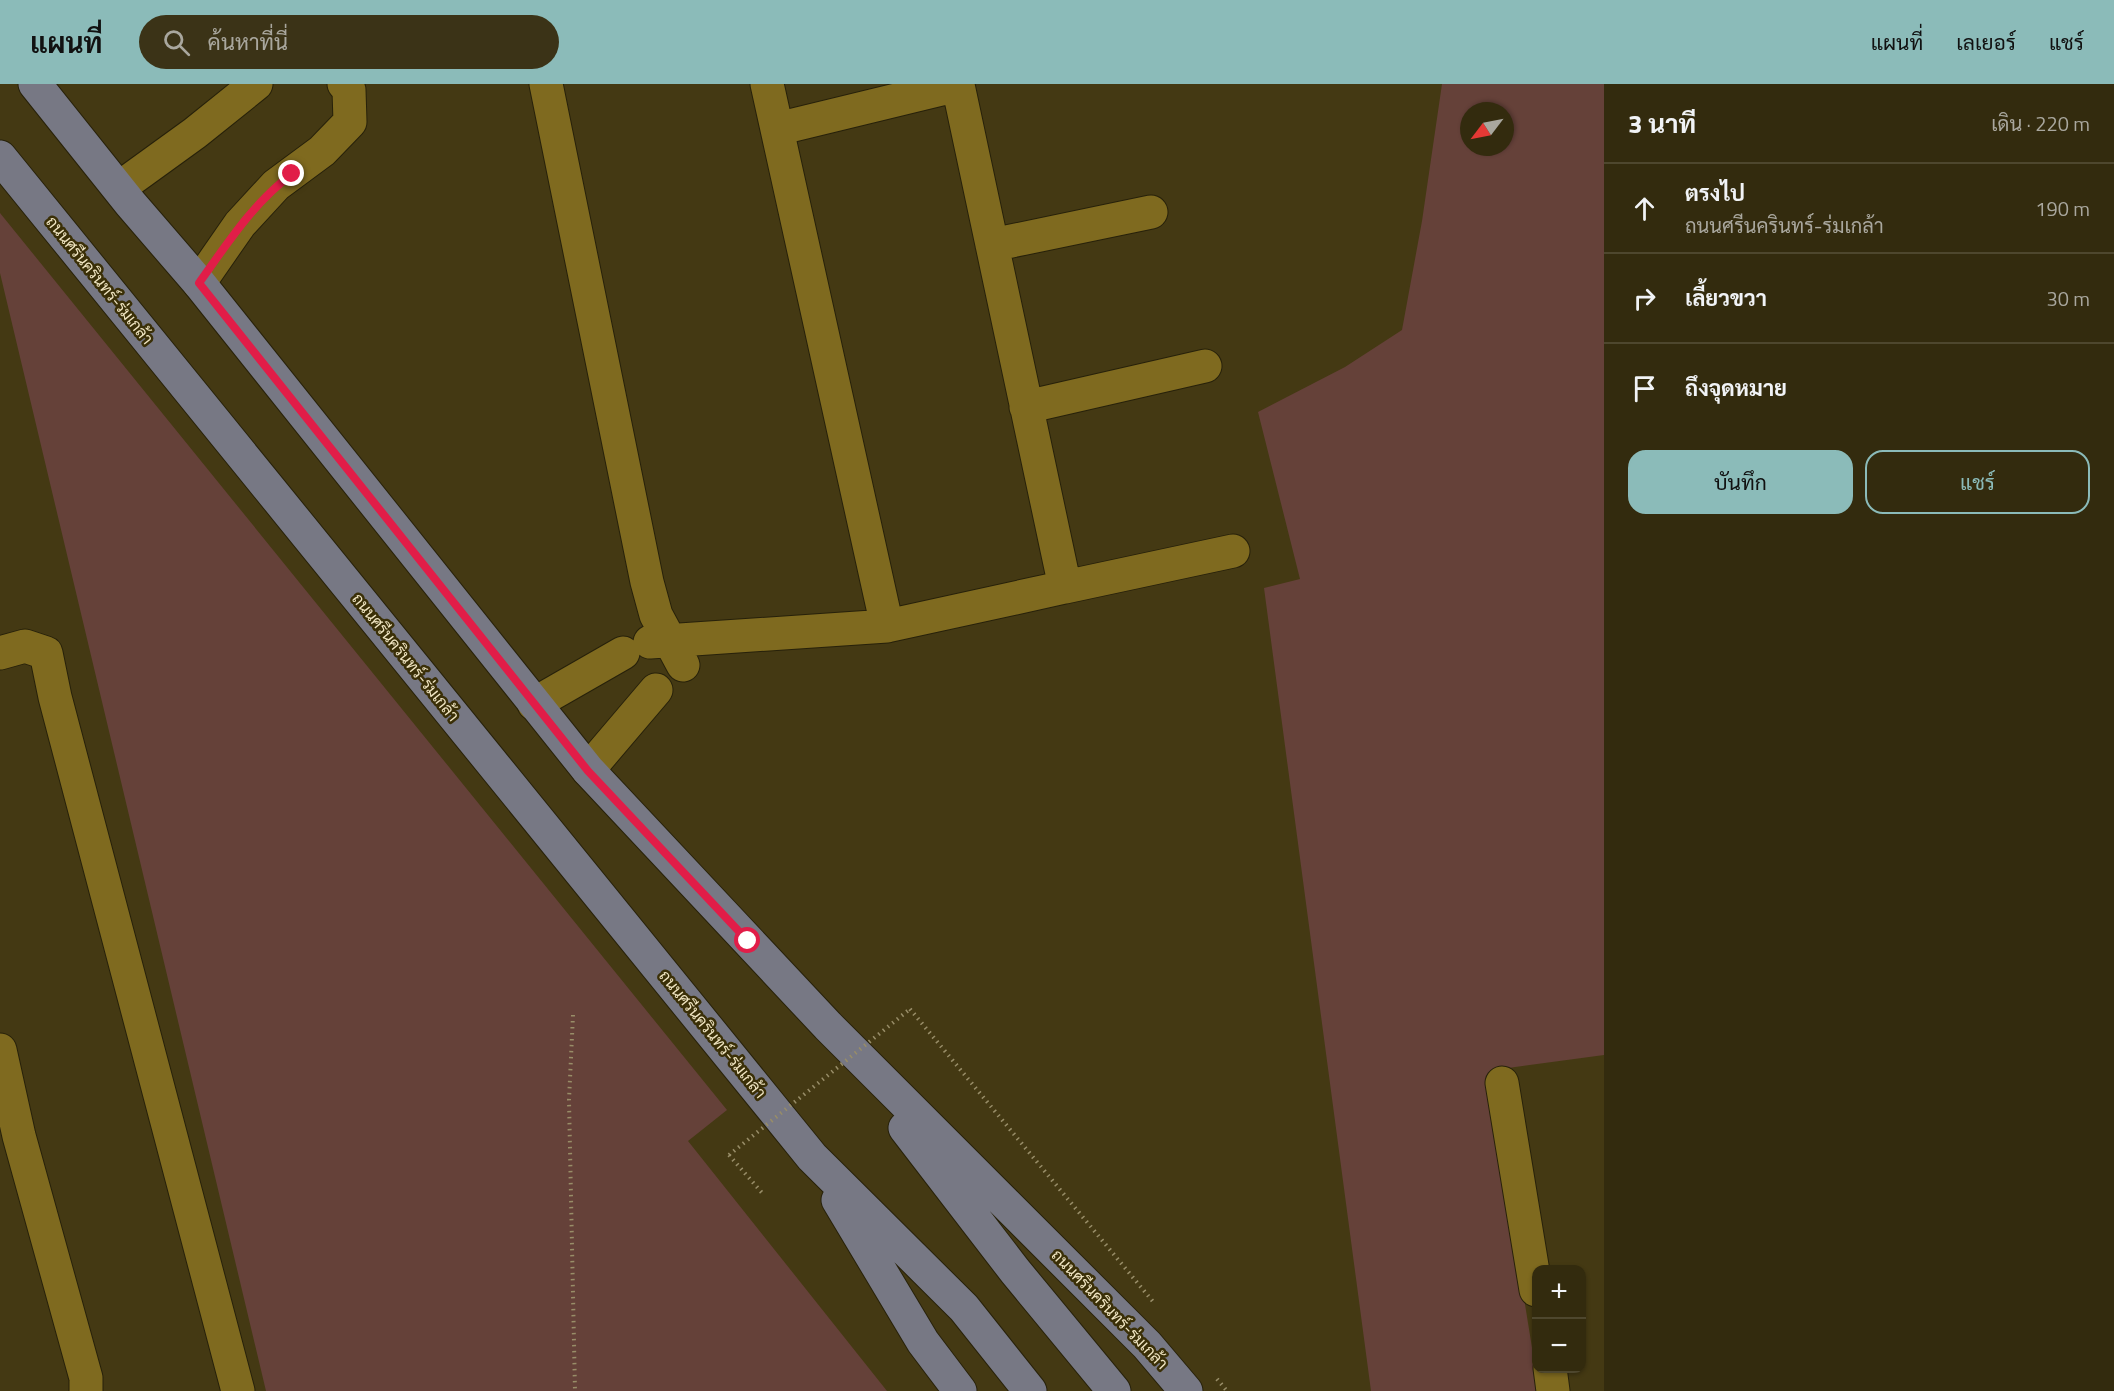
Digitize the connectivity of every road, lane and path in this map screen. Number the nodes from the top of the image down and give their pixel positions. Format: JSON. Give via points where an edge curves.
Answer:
{"nodes":[{"id":1,"x":35,"y":84,"type":"edge"},
{"id":2,"x":256,"y":84,"type":"edge"},
{"id":3,"x":344,"y":84,"type":"edge"},
{"id":4,"x":546,"y":84,"type":"edge"},
{"id":5,"x":767,"y":84,"type":"edge"},
{"id":6,"x":959,"y":84,"type":"edge"},
{"id":7,"x":777,"y":129,"type":"junction"},
{"id":8,"x":0,"y":157,"type":"edge"},
{"id":9,"x":119,"y":188,"type":"junction"},
{"id":10,"x":1151,"y":212,"type":"dead end"},
{"id":11,"x":992,"y":245,"type":"junction"},
{"id":12,"x":199,"y":283,"type":"junction"},
{"id":13,"x":1205,"y":366,"type":"dead end"},
{"id":14,"x":1026,"y":407,"type":"junction"},
{"id":15,"x":1233,"y":551,"type":"dead end"},
{"id":16,"x":1065,"y":587,"type":"junction"},
{"id":17,"x":887,"y":626,"type":"junction"},
{"id":18,"x":0,"y":653,"type":"edge"},
{"id":19,"x":659,"y":661,"type":"junction"},
{"id":20,"x":534,"y":704,"type":"junction"},
{"id":21,"x":588,"y":771,"type":"junction"},
{"id":22,"x":573,"y":1015,"type":"dead end"},
{"id":23,"x":828,"y":1026,"type":"junction"},
{"id":24,"x":0,"y":1050,"type":"edge"},
{"id":25,"x":1502,"y":1083,"type":"dead end"},
{"id":26,"x":812,"y":1157,"type":"junction"},
{"id":27,"x":763,"y":1194,"type":"dead end"},
{"id":28,"x":1532,"y":1266,"type":"edge"},
{"id":29,"x":1158,"y":1308,"type":"dead end"},
{"id":30,"x":1551,"y":1373,"type":"edge"},
{"id":31,"x":1199,"y":1382,"type":"edge"},
{"id":32,"x":86,"y":1391,"type":"edge"},
{"id":33,"x":238,"y":1391,"type":"edge"},
{"id":34,"x":575,"y":1391,"type":"edge"},
{"id":35,"x":960,"y":1391,"type":"edge"},
{"id":36,"x":1030,"y":1391,"type":"edge"},
{"id":37,"x":1114,"y":1391,"type":"edge"},
{"id":38,"x":1227,"y":1391,"type":"edge"},
{"id":39,"x":1553,"y":1391,"type":"edge"}],
"edges":[{"from":1,"to":9,"type":"main road","name":"ถนนศรีนครินทร์-ร่มเกล้า"},
{"from":2,"to":9,"type":"street"},
{"from":3,"to":12,"type":"street","via":[[349,90],[350,122],[322,151],[276,185],[240,224]]},
{"from":4,"to":19,"type":"street","via":[[656,615]]},
{"from":5,"to":7,"type":"street"},
{"from":6,"to":7,"type":"street"},
{"from":6,"to":11,"type":"street"},
{"from":7,"to":17,"type":"street"},
{"from":8,"to":26,"type":"main road","name":"ถนนศรีนครินทร์-ร่มเกล้า"},
{"from":9,"to":12,"type":"main road","name":"ถนนศรีนครินทร์-ร่มเกล้า"},
{"from":10,"to":11,"type":"street"},
{"from":11,"to":14,"type":"street"},
{"from":12,"to":20,"type":"main road","name":"ถนนศรีนครินทร์-ร่มเกล้า"},
{"from":13,"to":14,"type":"street"},
{"from":14,"to":16,"type":"street"},
{"from":15,"to":16,"type":"street"},
{"from":16,"to":17,"type":"street"},
{"from":17,"to":19,"type":"street","via":[[707,638]]},
{"from":18,"to":33,"type":"street","via":[[25,646],[46,653]]},
{"from":19,"to":20,"type":"street"},
{"from":19,"to":21,"type":"street"},
{"from":20,"to":21,"type":"main road","name":"ถนนศรีนครินทร์-ร่มเกล้า"},
{"from":21,"to":23,"type":"main road","name":"ถนนศรีนครินทร์-ร่มเกล้า"},
{"from":22,"to":34,"type":"path","via":[[569,1100]]},
{"from":23,"to":31,"type":"main road","name":"ถนนศรีนครินทร์-ร่มเกล้า","via":[[1147,1345]]},
{"from":23,"to":37,"type":"main road","name":"ถนนศรีนครินทร์-ร่มเกล้า","via":[[1015,1271]]},
{"from":24,"to":32,"type":"street","via":[[19,1136],[86,1378]]},
{"from":25,"to":28,"type":"street"},
{"from":26,"to":35,"type":"main road","name":"ถนนศรีนครินทร์-ร่มเกล้า","via":[[923,1341]]},
{"from":26,"to":36,"type":"main road","name":"ถนนศรีนครินทร์-ร่มเกล้า","via":[[964,1308]]},
{"from":27,"to":29,"type":"path","bridge":true,"via":[[729,1155],[910,1009]]},
{"from":30,"to":39,"type":"street"},
{"from":31,"to":38,"type":"path"}]}
